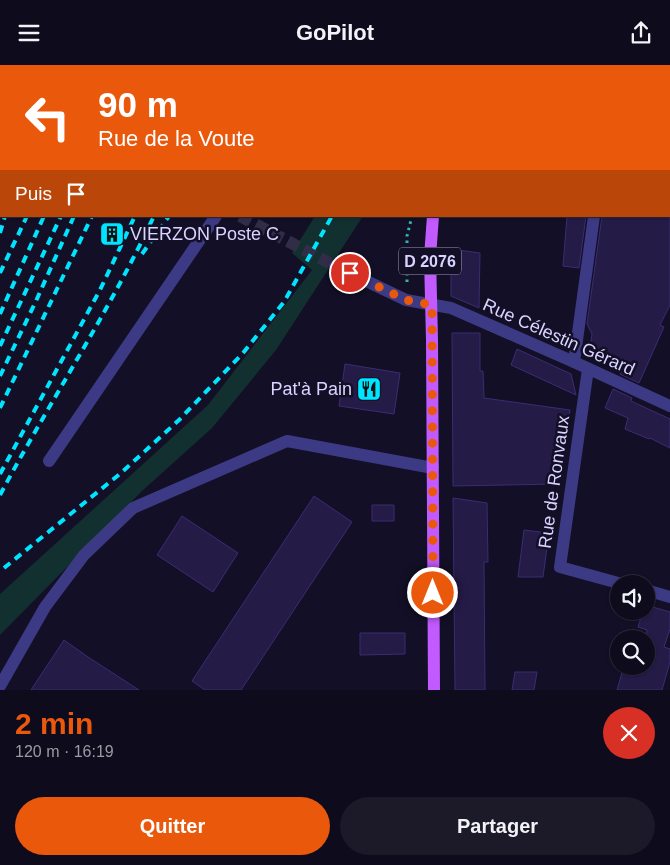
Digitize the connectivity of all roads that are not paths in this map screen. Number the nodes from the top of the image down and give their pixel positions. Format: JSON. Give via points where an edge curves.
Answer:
{"nodes":[{"id":1,"x":215,"y":217,"type":"edge"},
{"id":2,"x":433,"y":217,"type":"edge"},
{"id":3,"x":594,"y":217,"type":"edge"},
{"id":4,"x":335,"y":266,"type":"tunnel mouth"},
{"id":5,"x":432,"y":305,"type":"junction"},
{"id":6,"x":574,"y":362,"type":"junction"},
{"id":7,"x":588,"y":369,"type":"junction"},
{"id":8,"x":670,"y":405,"type":"edge"},
{"id":9,"x":49,"y":461,"type":"dead end"},
{"id":10,"x":433,"y":468,"type":"junction"},
{"id":11,"x":610,"y":581,"type":"edge"},
{"id":12,"x":655,"y":593,"type":"edge"},
{"id":13,"x":670,"y":597,"type":"edge"},
{"id":14,"x":0,"y":687,"type":"edge"},
{"id":15,"x":434,"y":690,"type":"edge"}],
"edges":[{"from":1,"to":9,"type":"street"},
{"from":2,"to":5,"type":"main road","number":"D 2076","via":[[430,245]]},
{"from":3,"to":6,"type":"street"},
{"from":4,"to":5,"type":"street","name":"Rue Célestin Gérard","via":[[406,300]]},
{"from":5,"to":6,"type":"street","name":"Rue Célestin Gérard","via":[[451,308]]},
{"from":5,"to":10,"type":"main road","number":"D 2076"},
{"from":6,"to":7,"type":"street","name":"Rue Célestin Gérard"},
{"from":7,"to":8,"type":"street","name":"Rue Célestin Gérard"},
{"from":7,"to":11,"type":"street","name":"Rue de Ronvaux","via":[[560,567]]},
{"from":10,"to":14,"type":"street","via":[[287,441],[133,508],[84,555],[45,607]]},
{"from":10,"to":15,"type":"main road","number":"D 2076"},
{"from":12,"to":13,"type":"street"}]}
